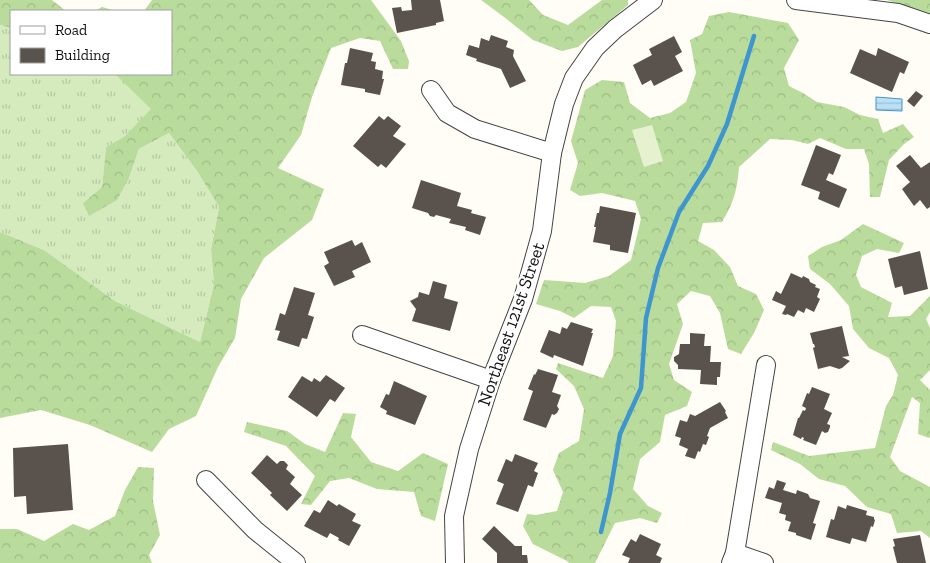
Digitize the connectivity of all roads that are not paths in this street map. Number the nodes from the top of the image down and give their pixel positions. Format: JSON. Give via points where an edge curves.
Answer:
{"nodes":[{"id":1,"x":653,"y":0,"type":"edge"},
{"id":2,"x":796,"y":0,"type":"edge"},
{"id":3,"x":930,"y":24,"type":"edge"},
{"id":4,"x":431,"y":90,"type":"dead end"},
{"id":5,"x":552,"y":153,"type":"junction"},
{"id":6,"x":362,"y":336,"type":"dead end"},
{"id":7,"x":766,"y":366,"type":"dead end"},
{"id":8,"x":491,"y":380,"type":"junction"},
{"id":9,"x":206,"y":480,"type":"dead end"},
{"id":10,"x":733,"y":558,"type":"edge"},
{"id":11,"x":296,"y":563,"type":"edge"},
{"id":12,"x":454,"y":563,"type":"edge"},
{"id":13,"x":764,"y":563,"type":"edge"}],
"edges":[{"from":1,"to":5,"type":"street","name":"Northeast 121st Street","via":[[615,28],[595,48],[574,78]]},
{"from":2,"to":3,"type":"street","via":[[898,13]]},
{"from":4,"to":5,"type":"street","via":[[448,113],[475,129]]},
{"from":5,"to":8,"type":"street","name":"Northeast 121st Street","via":[[542,230],[523,299]]},
{"from":6,"to":8,"type":"street"},
{"from":7,"to":10,"type":"street"},
{"from":8,"to":12,"type":"street","name":"Northeast 121st Street","via":[[469,449],[454,516]]},
{"from":9,"to":11,"type":"street","via":[[255,530]]},
{"from":10,"to":13,"type":"street"}]}
